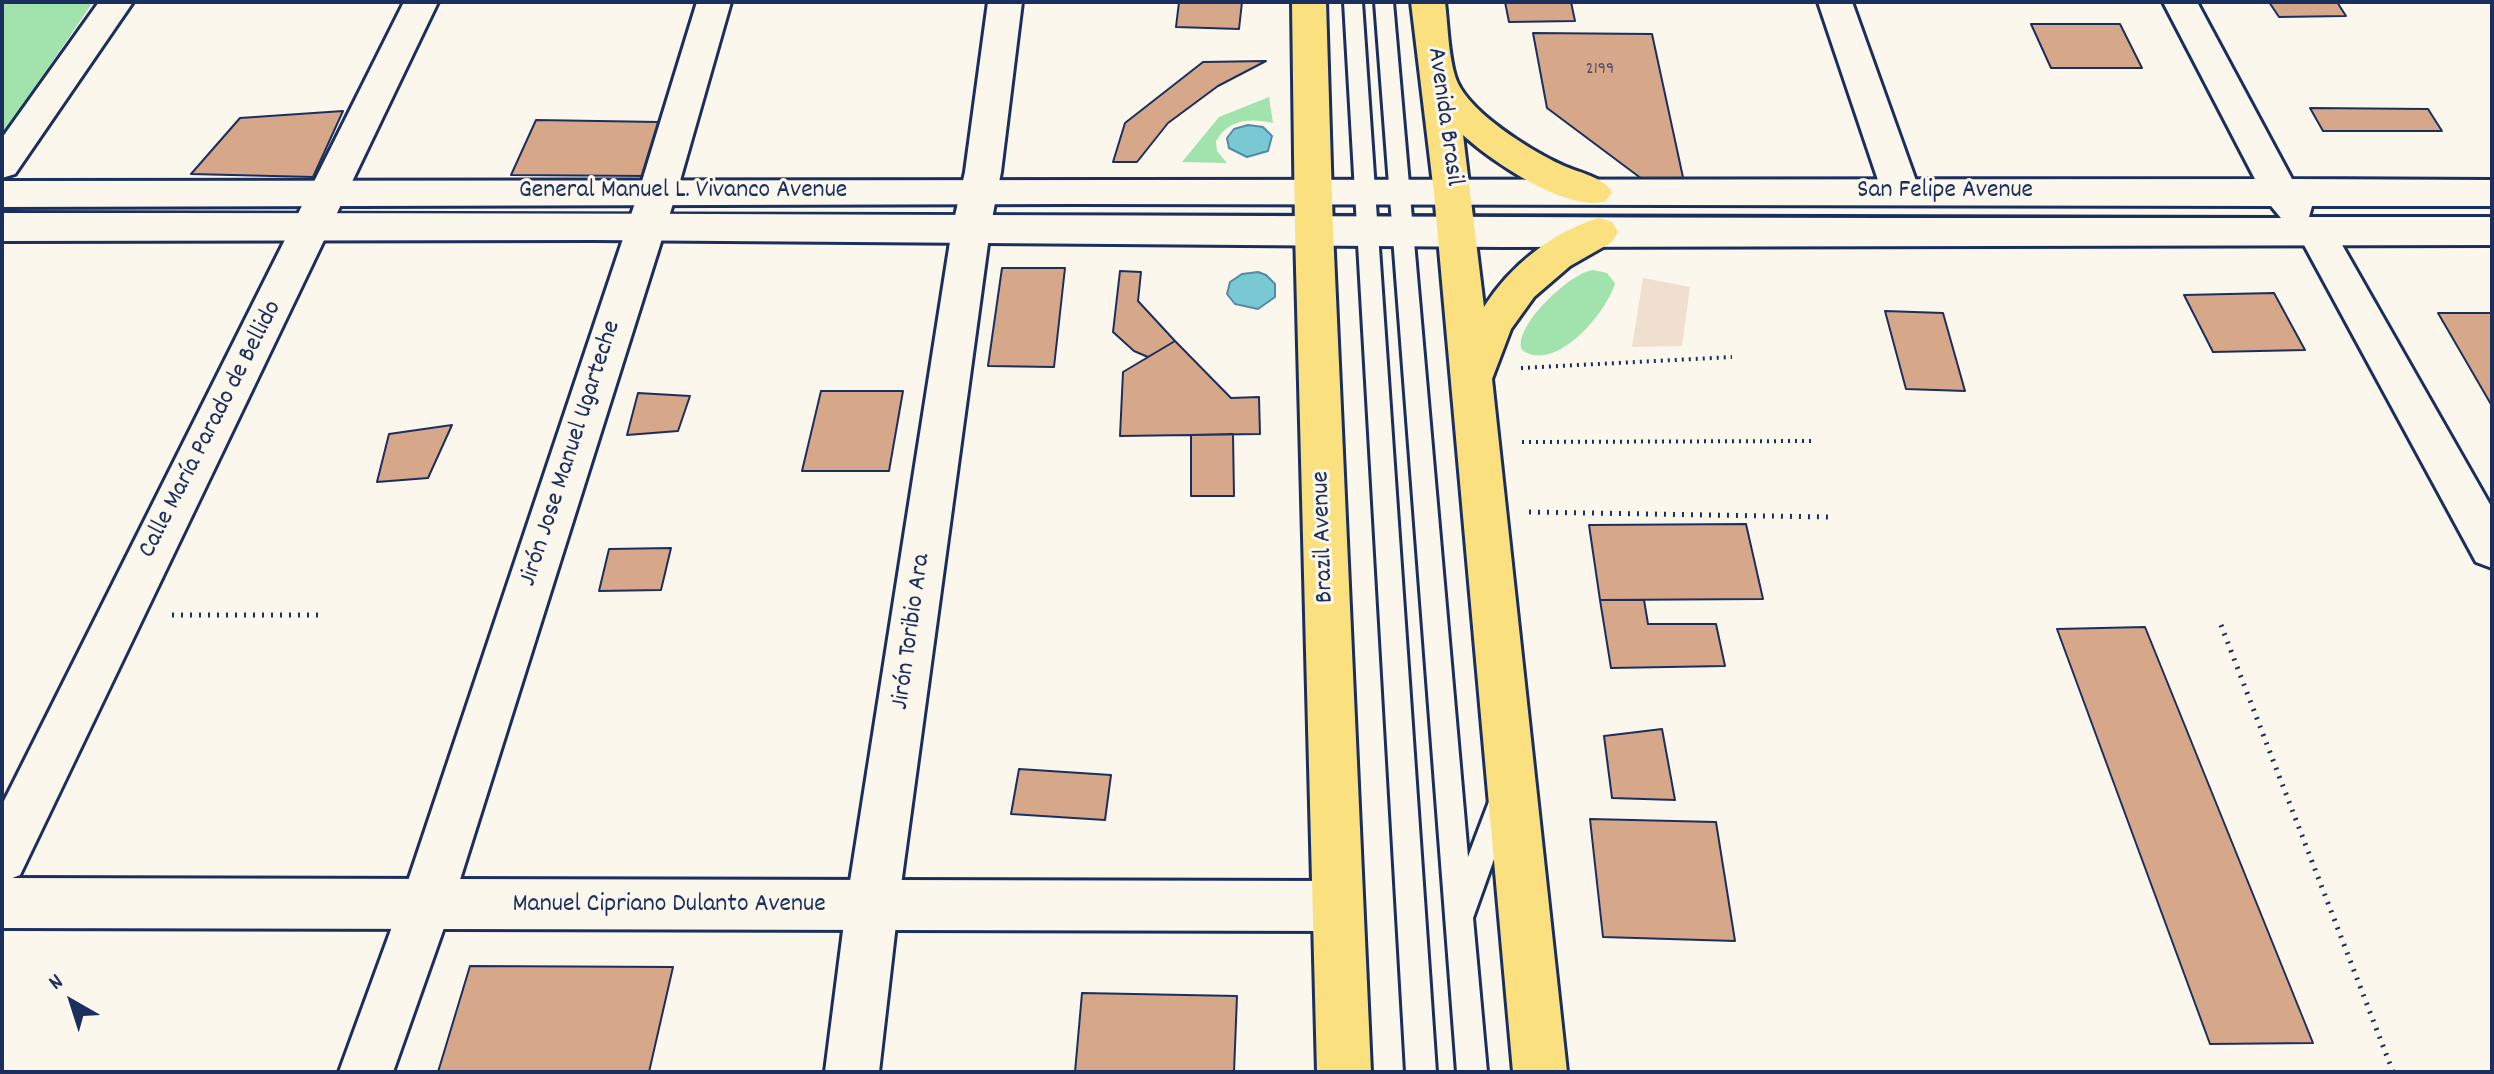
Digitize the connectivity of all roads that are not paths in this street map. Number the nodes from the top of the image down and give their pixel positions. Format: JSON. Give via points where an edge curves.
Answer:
{"nodes":[{"id":1,"x":116,"y":2,"type":"edge"},
{"id":2,"x":421,"y":2,"type":"edge"},
{"id":3,"x":714,"y":2,"type":"edge"},
{"id":4,"x":1005,"y":2,"type":"edge"},
{"id":5,"x":1309,"y":2,"type":"edge"},
{"id":6,"x":1353,"y":2,"type":"edge"},
{"id":7,"x":1384,"y":2,"type":"edge"},
{"id":8,"x":1428,"y":2,"type":"edge"},
{"id":9,"x":1835,"y":2,"type":"edge"},
{"id":10,"x":2180,"y":2,"type":"edge"},
{"id":11,"x":1436,"y":77,"type":"junction"},
{"id":12,"x":2,"y":165,"type":"edge"},
{"id":13,"x":1593,"y":192,"type":"junction"},
{"id":14,"x":1901,"y":192,"type":"junction"},
{"id":15,"x":2280,"y":192,"type":"junction"},
{"id":16,"x":1381,"y":193,"type":"junction"},
{"id":17,"x":1453,"y":193,"type":"junction"},
{"id":18,"x":2492,"y":193,"type":"edge"},
{"id":19,"x":2,"y":194,"type":"edge"},
{"id":20,"x":321,"y":210,"type":"junction"},
{"id":21,"x":651,"y":210,"type":"junction"},
{"id":22,"x":975,"y":211,"type":"junction"},
{"id":23,"x":1313,"y":211,"type":"junction"},
{"id":24,"x":2,"y":227,"type":"edge"},
{"id":25,"x":1384,"y":231,"type":"junction"},
{"id":26,"x":2492,"y":231,"type":"edge"},
{"id":27,"x":1457,"y":232,"type":"junction"},
{"id":28,"x":1599,"y":232,"type":"junction"},
{"id":29,"x":2316,"y":232,"type":"junction"},
{"id":30,"x":1474,"y":380,"type":"junction"},
{"id":31,"x":2492,"y":549,"type":"edge"},
{"id":32,"x":1510,"y":776,"type":"junction"},
{"id":33,"x":2,"y":858,"type":"edge"},
{"id":34,"x":2,"y":903,"type":"edge"},
{"id":35,"x":426,"y":905,"type":"junction"},
{"id":36,"x":1336,"y":906,"type":"junction"},
{"id":37,"x":872,"y":907,"type":"junction"},
{"id":38,"x":1460,"y":918,"type":"junction"},
{"id":39,"x":366,"y":1072,"type":"edge"},
{"id":40,"x":852,"y":1072,"type":"edge"},
{"id":41,"x":1344,"y":1072,"type":"edge"},
{"id":42,"x":1421,"y":1072,"type":"edge"},
{"id":43,"x":1472,"y":1072,"type":"edge"},
{"id":44,"x":1540,"y":1072,"type":"edge"}],
"edges":[{"from":1,"to":12,"type":"street"},
{"from":2,"to":20,"type":"street","name":"Calle María Parado de Bellido"},
{"from":3,"to":21,"type":"street","name":"Jirón Jose Manuel Ugarteche"},
{"from":4,"to":22,"type":"street","name":"Jirón Toribio Ara"},
{"from":5,"to":23,"type":"main road","name":"Brazil Avenue"},
{"from":6,"to":16,"type":"lane"},
{"from":7,"to":16,"type":"lane"},
{"from":8,"to":11,"type":"main road","name":"Avenida Brasil"},
{"from":9,"to":14,"type":"street"},
{"from":10,"to":15,"type":"street"},
{"from":11,"to":13,"type":"main road","via":[[1460,110],[1495,142],[1548,175]]},
{"from":11,"to":17,"type":"main road","name":"Avenida Brasil"},
{"from":13,"to":14,"type":"street","name":"San Felipe Avenue"},
{"from":13,"to":17,"type":"street","name":"San Felipe Avenue"},
{"from":14,"to":15,"type":"street","name":"San Felipe Avenue"},
{"from":15,"to":18,"type":"street","name":"San Felipe Avenue"},
{"from":15,"to":29,"type":"street"},
{"from":16,"to":17,"type":"street","name":"San Felipe Avenue"},
{"from":16,"to":23,"type":"street","name":"General Manuel L. Vivanco Avenue"},
{"from":16,"to":25,"type":"lane"},
{"from":16,"to":25,"type":"lane"},
{"from":17,"to":27,"type":"main road","name":"Avenida Brasil"},
{"from":19,"to":20,"type":"street","name":"General Manuel L. Vivanco Avenue"},
{"from":20,"to":21,"type":"street","name":"General Manuel L. Vivanco Avenue"},
{"from":20,"to":24,"type":"street","name":"General Manuel L. Vivanco Avenue"},
{"from":20,"to":33,"type":"street","name":"Calle María Parado de Bellido"},
{"from":21,"to":22,"type":"street","name":"General Manuel L. Vivanco Avenue"},
{"from":21,"to":35,"type":"street","name":"Jirón Jose Manuel Ugarteche"},
{"from":22,"to":23,"type":"street","name":"General Manuel L. Vivanco Avenue"},
{"from":22,"to":37,"type":"street","name":"Jirón Toribio Ara"},
{"from":23,"to":25,"type":"street","name":"San Felipe Avenue"},
{"from":23,"to":36,"type":"main road","name":"Brazil Avenue"},
{"from":25,"to":27,"type":"street","name":"San Felipe Avenue"},
{"from":25,"to":38,"type":"lane"},
{"from":25,"to":42,"type":"lane"},
{"from":26,"to":29,"type":"street","name":"San Felipe Avenue"},
{"from":27,"to":28,"type":"street","name":"San Felipe Avenue"},
{"from":27,"to":30,"type":"main road"},
{"from":28,"to":29,"type":"street","name":"San Felipe Avenue"},
{"from":28,"to":30,"type":"main road","via":[[1550,259],[1512,294],[1489,330]]},
{"from":29,"to":31,"type":"street"},
{"from":30,"to":32,"type":"main road"},
{"from":32,"to":38,"type":"lane"},
{"from":32,"to":44,"type":"main road"},
{"from":34,"to":35,"type":"street","name":"Manuel Cipriano Dulanto Avenue"},
{"from":35,"to":37,"type":"street","name":"Manuel Cipriano Dulanto Avenue"},
{"from":35,"to":39,"type":"street","name":"Jirón Jose Manuel Ugarteche"},
{"from":36,"to":37,"type":"street","name":"Manuel Cipriano Dulanto Avenue"},
{"from":36,"to":41,"type":"main road","name":"Brazil Avenue"},
{"from":37,"to":40,"type":"street","name":"Jirón Toribio Ara"},
{"from":38,"to":43,"type":"lane"}]}
